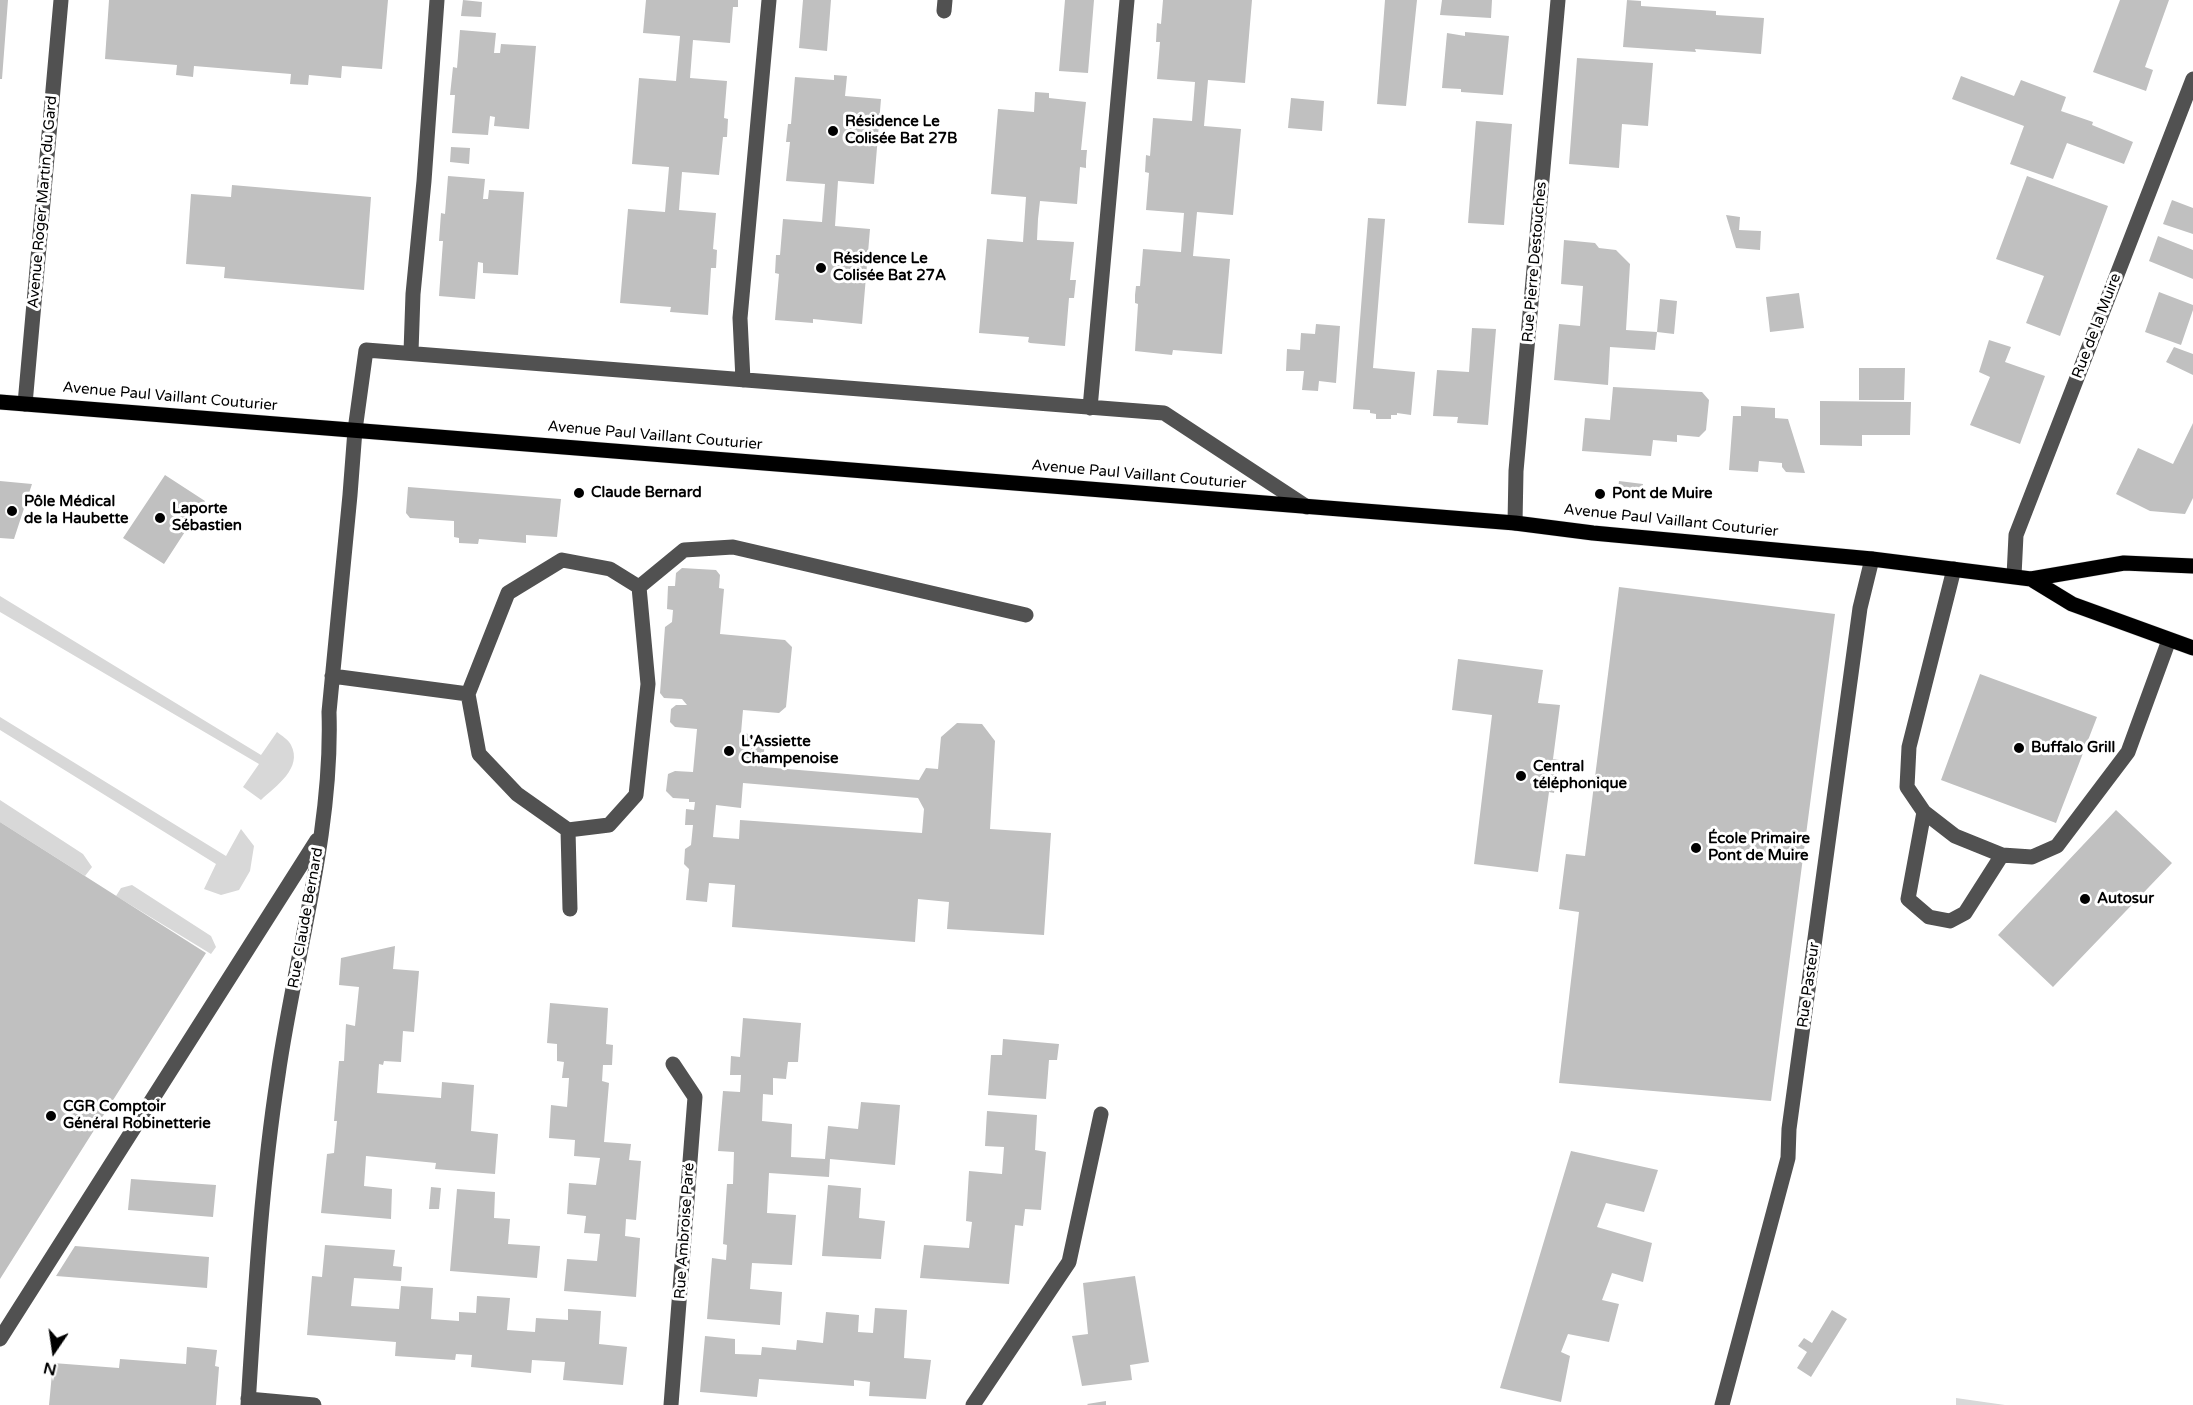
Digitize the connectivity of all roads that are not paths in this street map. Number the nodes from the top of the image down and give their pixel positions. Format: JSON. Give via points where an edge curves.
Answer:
{"nodes":[{"id":1,"x":61,"y":0,"type":"edge"},
{"id":2,"x":437,"y":0,"type":"edge"},
{"id":3,"x":769,"y":0,"type":"edge"},
{"id":4,"x":1127,"y":0,"type":"edge"},
{"id":5,"x":1558,"y":0,"type":"edge"},
{"id":6,"x":2193,"y":79,"type":"edge"},
{"id":7,"x":366,"y":350,"type":"joint"},
{"id":8,"x":411,"y":352,"type":"junction"},
{"id":9,"x":743,"y":380,"type":"junction"},
{"id":10,"x":0,"y":402,"type":"edge"},
{"id":11,"x":25,"y":404,"type":"junction"},
{"id":12,"x":1090,"y":408,"type":"junction"},
{"id":13,"x":355,"y":430,"type":"junction"},
{"id":14,"x":1307,"y":507,"type":"junction"},
{"id":15,"x":1515,"y":523,"type":"junction"},
{"id":16,"x":1872,"y":560,"type":"junction"},
{"id":17,"x":2193,"y":566,"type":"edge"},
{"id":18,"x":1954,"y":569,"type":"junction"},
{"id":19,"x":2014,"y":576,"type":"junction"},
{"id":20,"x":2031,"y":579,"type":"junction"},
{"id":21,"x":639,"y":587,"type":"junction"},
{"id":22,"x":1026,"y":615,"type":"dead end"},
{"id":23,"x":2169,"y":640,"type":"junction"},
{"id":24,"x":2193,"y":648,"type":"edge"},
{"id":25,"x":332,"y":676,"type":"junction"},
{"id":26,"x":468,"y":694,"type":"junction"},
{"id":27,"x":1924,"y":812,"type":"junction"},
{"id":28,"x":568,"y":830,"type":"junction"},
{"id":29,"x":322,"y":832,"type":"junction"},
{"id":30,"x":2002,"y":855,"type":"junction"},
{"id":31,"x":570,"y":909,"type":"dead end"},
{"id":32,"x":673,"y":1064,"type":"dead end"},
{"id":33,"x":1101,"y":1114,"type":"dead end"},
{"id":34,"x":0,"y":1339,"type":"edge"},
{"id":35,"x":248,"y":1402,"type":"edge"},
{"id":36,"x":314,"y":1405,"type":"edge"},
{"id":37,"x":671,"y":1405,"type":"edge"},
{"id":38,"x":973,"y":1405,"type":"edge"},
{"id":39,"x":1722,"y":1405,"type":"edge"}],
"edges":[{"from":1,"to":11,"type":"street","name":"Avenue Roger Martin du Gard"},
{"from":2,"to":8,"type":"street"},
{"from":3,"to":9,"type":"street","via":[[740,318]]},
{"from":4,"to":12,"type":"street"},
{"from":5,"to":15,"type":"street","name":"Rue Pierre Destouches","via":[[1516,471]]},
{"from":6,"to":19,"type":"street","name":"Rue de la Muire","via":[[2016,534]]},
{"from":7,"to":8,"type":"street","name":"Avenue Paul Vaillant Couturier"},
{"from":7,"to":13,"type":"street","name":"Rue Claude Bernard"},
{"from":8,"to":9,"type":"street","name":"Avenue Paul Vaillant Couturier"},
{"from":9,"to":12,"type":"street","name":"Avenue Paul Vaillant Couturier"},
{"from":10,"to":11,"type":"main road","name":"Avenue Paul Vaillant Couturier"},
{"from":11,"to":13,"type":"main road","name":"Avenue Paul Vaillant Couturier"},
{"from":12,"to":14,"type":"street","name":"Avenue Paul Vaillant Couturier","via":[[1164,414]]},
{"from":13,"to":14,"type":"main road","name":"Avenue Paul Vaillant Couturier"},
{"from":13,"to":25,"type":"street","name":"Rue Claude Bernard"},
{"from":14,"to":15,"type":"main road","name":"Avenue Paul Vaillant Couturier"},
{"from":15,"to":16,"type":"main road","name":"Avenue Paul Vaillant Couturier"},
{"from":16,"to":18,"type":"main road","name":"Avenue Paul Vaillant Couturier"},
{"from":16,"to":39,"type":"street","name":"Rue Pasteur","via":[[1860,608],[1788,1158]]},
{"from":17,"to":20,"type":"main road","name":"Avenue Paul Vaillant Couturier","via":[[2124,563]]},
{"from":18,"to":19,"type":"main road","name":"Avenue Paul Vaillant Couturier"},
{"from":18,"to":27,"type":"street","via":[[1909,747],[1907,787]]},
{"from":19,"to":20,"type":"main road","name":"Avenue Paul Vaillant Couturier"},
{"from":20,"to":23,"type":"main road","name":"Avenue Paul Vaillant Couturier","via":[[2072,604]]},
{"from":21,"to":22,"type":"street","via":[[684,550],[734,547]]},
{"from":21,"to":26,"type":"street","via":[[610,569],[562,560],[508,593]]},
{"from":21,"to":28,"type":"street","via":[[648,684],[636,795],[609,825]]},
{"from":23,"to":24,"type":"main road","name":"Avenue Paul Vaillant Couturier"},
{"from":23,"to":30,"type":"street","via":[[2128,752],[2057,846],[2032,857]]},
{"from":25,"to":26,"type":"street"},
{"from":25,"to":29,"type":"street","name":"Rue Claude Bernard"},
{"from":26,"to":28,"type":"street","via":[[479,754],[516,794]]},
{"from":27,"to":30,"type":"street","via":[[1955,836]]},
{"from":27,"to":30,"type":"street","via":[[1908,899],[1929,918],[1950,921],[1965,913]]},
{"from":28,"to":31,"type":"street"},
{"from":29,"to":34,"type":"street"},
{"from":29,"to":35,"type":"street","name":"Rue Claude Bernard","via":[[278,1075],[258,1235]]},
{"from":32,"to":37,"type":"street","name":"Rue Ambroise Paré","via":[[695,1097]]},
{"from":33,"to":38,"type":"street","via":[[1069,1262]]},
{"from":35,"to":36,"type":"street"}]}
